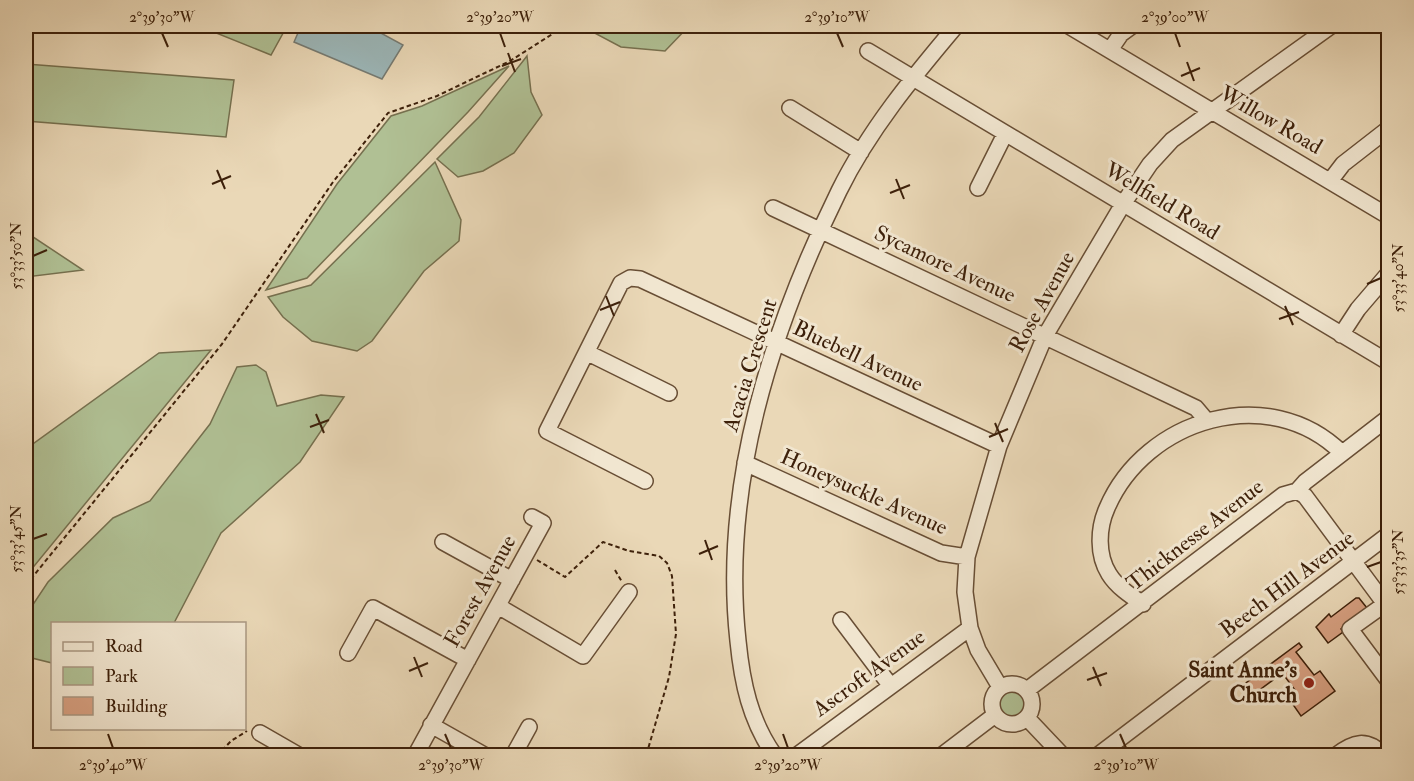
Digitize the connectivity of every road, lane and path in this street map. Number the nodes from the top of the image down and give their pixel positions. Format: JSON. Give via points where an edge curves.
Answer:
{"nodes":[{"id":1,"x":565,"y":26,"type":"edge"},
{"id":2,"x":956,"y":26,"type":"edge"},
{"id":3,"x":1069,"y":26,"type":"edge"},
{"id":4,"x":1132,"y":26,"type":"edge"},
{"id":5,"x":1331,"y":26,"type":"edge"},
{"id":6,"x":1110,"y":50,"type":"junction"},
{"id":7,"x":868,"y":51,"type":"dead end"},
{"id":8,"x":912,"y":78,"type":"junction"},
{"id":9,"x":790,"y":108,"type":"dead end"},
{"id":10,"x":1211,"y":111,"type":"junction"},
{"id":11,"x":1389,"y":129,"type":"edge"},
{"id":12,"x":1005,"y":134,"type":"junction"},
{"id":13,"x":861,"y":152,"type":"junction"},
{"id":14,"x":1330,"y":180,"type":"junction"},
{"id":15,"x":978,"y":188,"type":"dead end"},
{"id":16,"x":1123,"y":204,"type":"junction"},
{"id":17,"x":773,"y":208,"type":"dead end"},
{"id":18,"x":1389,"y":216,"type":"edge"},
{"id":19,"x":821,"y":231,"type":"junction"},
{"id":20,"x":1389,"y":274,"type":"edge"},
{"id":21,"x":1341,"y":335,"type":"junction"},
{"id":22,"x":1045,"y":336,"type":"junction"},
{"id":23,"x":777,"y":343,"type":"junction"},
{"id":24,"x":588,"y":353,"type":"junction"},
{"id":25,"x":1389,"y":362,"type":"edge"},
{"id":26,"x":669,"y":393,"type":"dead end"},
{"id":27,"x":1389,"y":418,"type":"edge"},
{"id":28,"x":1207,"y":420,"type":"junction"},
{"id":29,"x":999,"y":446,"type":"junction"},
{"id":30,"x":1342,"y":453,"type":"junction"},
{"id":31,"x":745,"y":463,"type":"junction"},
{"id":32,"x":645,"y":480,"type":"dead end"},
{"id":33,"x":1297,"y":491,"type":"junction"},
{"id":34,"x":532,"y":517,"type":"dead end"},
{"id":35,"x":1389,"y":535,"type":"edge"},
{"id":36,"x":443,"y":542,"type":"dead end"},
{"id":37,"x":526,"y":554,"type":"junction"},
{"id":38,"x":967,"y":557,"type":"junction"},
{"id":39,"x":1354,"y":561,"type":"junction"},
{"id":40,"x":512,"y":580,"type":"junction"},
{"id":41,"x":26,"y":585,"type":"edge"},
{"id":42,"x":629,"y":592,"type":"dead end"},
{"id":43,"x":1143,"y":604,"type":"junction"},
{"id":44,"x":498,"y":606,"type":"junction"},
{"id":45,"x":1387,"y":606,"type":"edge"},
{"id":46,"x":842,"y":620,"type":"dead end"},
{"id":47,"x":970,"y":628,"type":"junction"},
{"id":48,"x":348,"y":653,"type":"dead end"},
{"id":49,"x":468,"y":660,"type":"junction"},
{"id":50,"x":1389,"y":680,"type":"edge"},
{"id":51,"x":890,"y":685,"type":"junction"},
{"id":52,"x":1000,"y":687,"type":"junction"},
{"id":53,"x":1027,"y":690,"type":"junction"},
{"id":54,"x":995,"y":715,"type":"junction"},
{"id":55,"x":1027,"y":718,"type":"junction"},
{"id":56,"x":431,"y":725,"type":"junction"},
{"id":57,"x":529,"y":728,"type":"dead end"},
{"id":58,"x":260,"y":734,"type":"joint"},
{"id":59,"x":217,"y":756,"type":"edge"},
{"id":60,"x":300,"y":756,"type":"edge"},
{"id":61,"x":415,"y":756,"type":"edge"},
{"id":62,"x":486,"y":756,"type":"edge"},
{"id":63,"x":513,"y":756,"type":"edge"},
{"id":64,"x":646,"y":756,"type":"edge"},
{"id":65,"x":775,"y":756,"type":"edge"},
{"id":66,"x":796,"y":756,"type":"edge"},
{"id":67,"x":941,"y":756,"type":"edge"},
{"id":68,"x":1063,"y":756,"type":"edge"},
{"id":69,"x":1098,"y":756,"type":"edge"},
{"id":70,"x":1335,"y":756,"type":"edge"},
{"id":71,"x":1384,"y":756,"type":"edge"}],
"edges":[{"from":1,"to":41,"type":"path","via":[[510,61],[436,96],[388,113],[333,182],[222,344]]},
{"from":2,"to":8,"type":"street","name":"Acacia Crescent"},
{"from":3,"to":6,"type":"street","name":"Willow Road"},
{"from":4,"to":6,"type":"street"},
{"from":5,"to":10,"type":"street","name":"Rose Avenue"},
{"from":6,"to":10,"type":"street","name":"Willow Road"},
{"from":7,"to":8,"type":"street","name":"Wellfield Road"},
{"from":8,"to":12,"type":"street","name":"Wellfield Road"},
{"from":8,"to":13,"type":"street","name":"Acacia Crescent"},
{"from":9,"to":13,"type":"street"},
{"from":10,"to":14,"type":"street","name":"Willow Road"},
{"from":10,"to":16,"type":"street","name":"Rose Avenue","via":[[1172,140]]},
{"from":11,"to":14,"type":"street","via":[[1342,164]]},
{"from":12,"to":15,"type":"street"},
{"from":12,"to":16,"type":"street","name":"Wellfield Road"},
{"from":13,"to":19,"type":"street","name":"Acacia Crescent"},
{"from":14,"to":18,"type":"street","name":"Willow Road"},
{"from":16,"to":21,"type":"street","name":"Wellfield Road"},
{"from":16,"to":22,"type":"street","name":"Rose Avenue"},
{"from":17,"to":19,"type":"street","name":"Sycamore Avenue"},
{"from":19,"to":22,"type":"street","name":"Sycamore Avenue"},
{"from":19,"to":23,"type":"street","name":"Acacia Crescent"},
{"from":20,"to":21,"type":"street"},
{"from":21,"to":25,"type":"street","name":"Wellfield Road"},
{"from":22,"to":28,"type":"street","name":"Sycamore Avenue","via":[[1196,408]]},
{"from":22,"to":29,"type":"street","name":"Rose Avenue"},
{"from":23,"to":24,"type":"street","name":"Bluebell Avenue","via":[[640,279],[630,278],[621,283]]},
{"from":23,"to":29,"type":"street","name":"Bluebell Avenue"},
{"from":23,"to":31,"type":"street","name":"Acacia Crescent"},
{"from":24,"to":26,"type":"street"},
{"from":24,"to":32,"type":"street","name":"Bluebell Avenue","via":[[547,431]]},
{"from":27,"to":30,"type":"street","name":"Thicknesse Avenue"},
{"from":28,"to":30,"type":"street","via":[[1252,414],[1291,422]]},
{"from":28,"to":43,"type":"street","via":[[1179,431],[1147,453],[1122,481],[1104,515],[1100,542],[1105,567],[1117,584]]},
{"from":29,"to":38,"type":"street","name":"Rose Avenue"},
{"from":30,"to":33,"type":"street","name":"Thicknesse Avenue"},
{"from":31,"to":38,"type":"street","name":"Honeysuckle Avenue","via":[[941,553]]},
{"from":31,"to":65,"type":"street","name":"Acacia Crescent","via":[[735,537],[735,620],[749,705]]},
{"from":33,"to":39,"type":"street","via":[[1305,496]]},
{"from":33,"to":43,"type":"street","name":"Thicknesse Avenue","via":[[1283,495]]},
{"from":34,"to":37,"type":"street","name":"Forest Avenue","via":[[543,523]]},
{"from":35,"to":39,"type":"street","name":"Beech Hill Avenue"},
{"from":36,"to":40,"type":"street"},
{"from":37,"to":40,"type":"street","name":"Forest Avenue"},
{"from":37,"to":64,"type":"path","via":[[565,577],[603,542],[659,556],[667,563],[672,576],[676,634],[669,677]]},
{"from":38,"to":47,"type":"street","name":"Rose Avenue","via":[[965,592]]},
{"from":39,"to":45,"type":"street"},
{"from":39,"to":69,"type":"street","name":"Beech Hill Avenue"},
{"from":40,"to":44,"type":"street","name":"Forest Avenue"},
{"from":42,"to":44,"type":"street","via":[[583,656]]},
{"from":43,"to":53,"type":"street","name":"Thicknesse Avenue"},
{"from":44,"to":49,"type":"street","name":"Forest Avenue"},
{"from":45,"to":50,"type":"street","via":[[1350,629]]},
{"from":46,"to":51,"type":"street"},
{"from":47,"to":51,"type":"street","name":"Ascroft Avenue"},
{"from":47,"to":52,"type":"street","name":"Rose Avenue"},
{"from":48,"to":49,"type":"street","via":[[373,608]]},
{"from":49,"to":56,"type":"street","name":"Forest Avenue"},
{"from":51,"to":66,"type":"street","name":"Ascroft Avenue"},
{"from":52,"to":53,"type":"street","via":[[1012,684]]},
{"from":52,"to":54,"type":"street","via":[[993,698]]},
{"from":53,"to":55,"type":"street","via":[[1032,704]]},
{"from":54,"to":55,"type":"street","via":[[1012,724]]},
{"from":54,"to":67,"type":"street"},
{"from":55,"to":68,"type":"street"},
{"from":56,"to":61,"type":"street","name":"Forest Avenue"},
{"from":56,"to":62,"type":"street"},
{"from":57,"to":63,"type":"street"},
{"from":58,"to":59,"type":"path","via":[[244,732]]},
{"from":58,"to":60,"type":"street"},
{"from":70,"to":71,"type":"street","via":[[1361,742]]}]}
